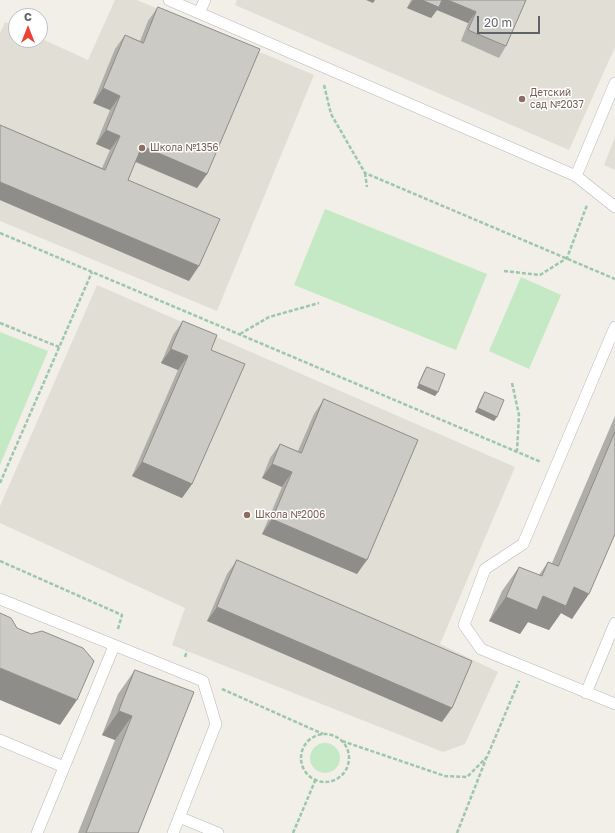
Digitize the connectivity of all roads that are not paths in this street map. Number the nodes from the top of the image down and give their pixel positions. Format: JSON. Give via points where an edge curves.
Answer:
{"nodes":[{"id":1,"x":169,"y":0,"type":"edge"},
{"id":2,"x":204,"y":0,"type":"edge"},
{"id":3,"x":199,"y":13,"type":"junction"},
{"id":4,"x":615,"y":83,"type":"edge"},
{"id":5,"x":576,"y":176,"type":"junction"},
{"id":6,"x":615,"y":206,"type":"edge"},
{"id":7,"x":615,"y":327,"type":"edge"},
{"id":8,"x":0,"y":599,"type":"edge"},
{"id":9,"x":615,"y":623,"type":"edge"},
{"id":10,"x":114,"y":646,"type":"junction"},
{"id":11,"x":586,"y":693,"type":"junction"},
{"id":12,"x":615,"y":704,"type":"edge"},
{"id":13,"x":0,"y":740,"type":"edge"},
{"id":14,"x":64,"y":767,"type":"junction"},
{"id":15,"x":179,"y":817,"type":"junction"},
{"id":16,"x":37,"y":833,"type":"edge"},
{"id":17,"x":173,"y":833,"type":"edge"},
{"id":18,"x":218,"y":833,"type":"edge"}],
"edges":[{"from":1,"to":3,"type":"lane"},
{"from":2,"to":3,"type":"lane"},
{"from":3,"to":5,"type":"lane"},
{"from":4,"to":5,"type":"lane"},
{"from":5,"to":6,"type":"lane"},
{"from":7,"to":11,"type":"lane","via":[[523,544],[485,569],[464,624],[481,649]]},
{"from":8,"to":10,"type":"lane"},
{"from":9,"to":11,"type":"lane"},
{"from":10,"to":14,"type":"lane"},
{"from":10,"to":15,"type":"lane","via":[[203,681],[216,724]]},
{"from":11,"to":12,"type":"lane"},
{"from":13,"to":14,"type":"lane"},
{"from":14,"to":16,"type":"lane"},
{"from":15,"to":17,"type":"lane"},
{"from":15,"to":18,"type":"lane"}]}
